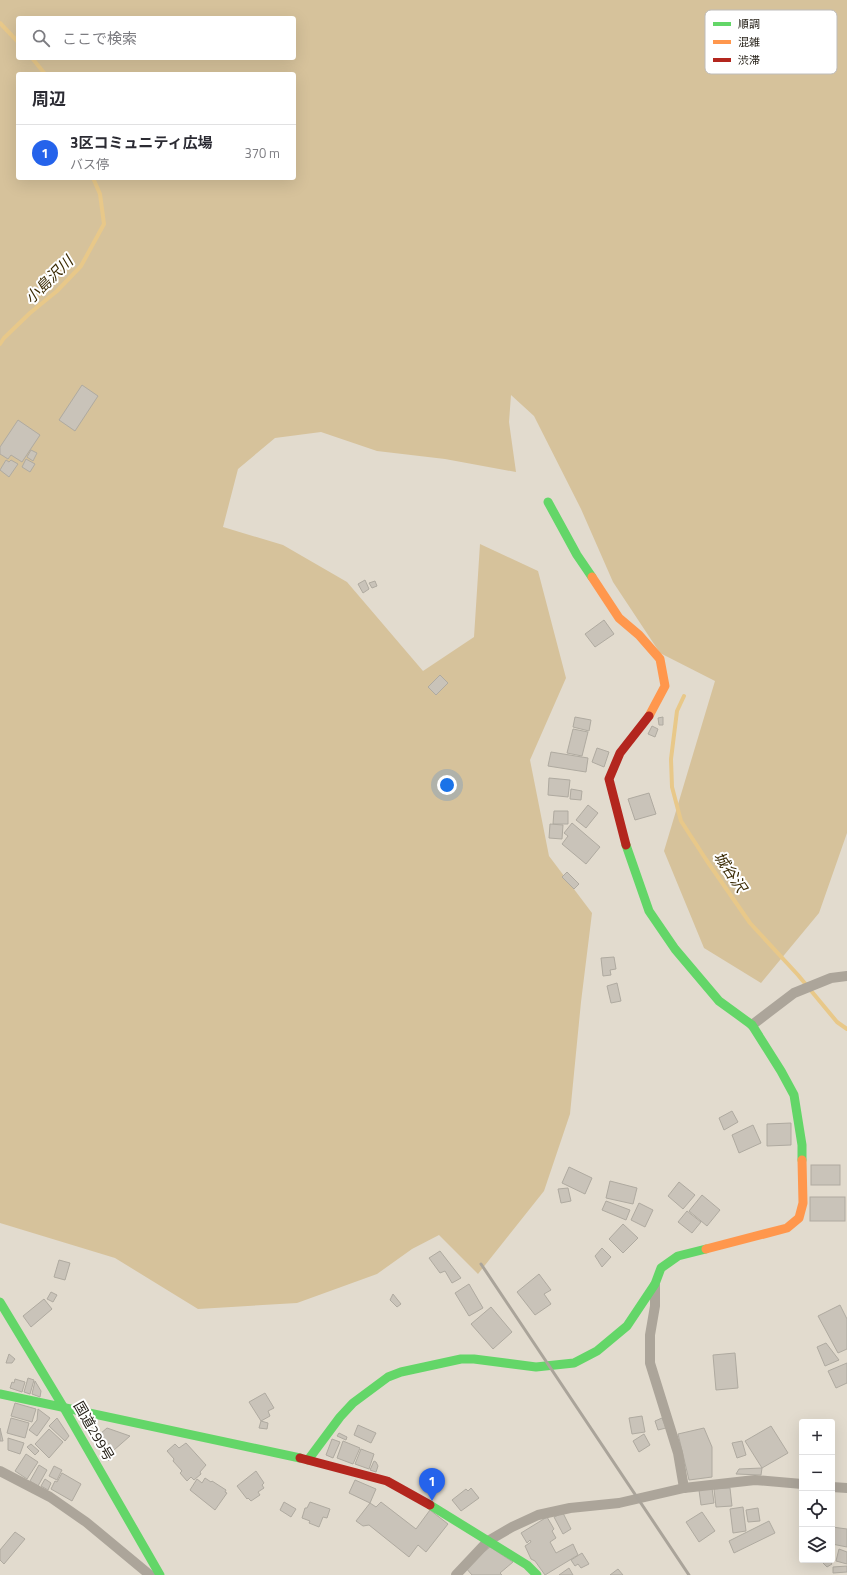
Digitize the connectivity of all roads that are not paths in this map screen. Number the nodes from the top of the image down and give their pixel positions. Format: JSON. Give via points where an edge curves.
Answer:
{"nodes":[{"id":1,"x":548,"y":502,"type":"dead end"},
{"id":2,"x":847,"y":976,"type":"edge"},
{"id":3,"x":754,"y":1023,"type":"junction"},
{"id":4,"x":655,"y":1284,"type":"junction"},
{"id":5,"x":0,"y":1302,"type":"edge"},
{"id":6,"x":0,"y":1394,"type":"edge"},
{"id":7,"x":64,"y":1408,"type":"junction"},
{"id":8,"x":308,"y":1460,"type":"junction"},
{"id":9,"x":0,"y":1471,"type":"edge"},
{"id":10,"x":799,"y":1484,"type":"edge"},
{"id":11,"x":835,"y":1487,"type":"edge"},
{"id":12,"x":684,"y":1488,"type":"junction"},
{"id":13,"x":847,"y":1488,"type":"edge"},
{"id":14,"x":488,"y":1542,"type":"junction"},
{"id":15,"x":150,"y":1575,"type":"edge"},
{"id":16,"x":160,"y":1575,"type":"edge"},
{"id":17,"x":456,"y":1575,"type":"edge"},
{"id":18,"x":537,"y":1575,"type":"edge"}],
"edges":[{"from":1,"to":3,"type":"main road","via":[[577,555],[619,618],[639,635],[660,660],[665,686],[647,719],[620,753],[609,779],[628,852],[649,911],[675,949],[719,1001]]},
{"from":2,"to":3,"type":"street","via":[[831,978],[794,993]]},
{"from":3,"to":4,"type":"main road","via":[[794,1095],[802,1145],[804,1196],[799,1218],[787,1228],[678,1256],[661,1268]]},
{"from":4,"to":8,"type":"main road","via":[[627,1326],[597,1351],[574,1364],[536,1368],[461,1359],[401,1372],[388,1378],[353,1403]]},
{"from":4,"to":12,"type":"street","via":[[650,1363],[678,1453]]},
{"from":5,"to":7,"type":"main road","name":"国道299号"},
{"from":6,"to":7,"type":"main road"},
{"from":7,"to":8,"type":"main road"},
{"from":7,"to":16,"type":"main road","name":"国道299号"},
{"from":8,"to":14,"type":"main road","via":[[387,1481],[434,1507]]},
{"from":9,"to":15,"type":"street","via":[[50,1497]]},
{"from":10,"to":12,"type":"street","via":[[755,1480]]},
{"from":11,"to":13,"type":"street"},
{"from":12,"to":14,"type":"street","via":[[619,1503],[570,1508],[538,1515]]},
{"from":14,"to":17,"type":"street"},
{"from":14,"to":18,"type":"main road","via":[[527,1565]]}]}
